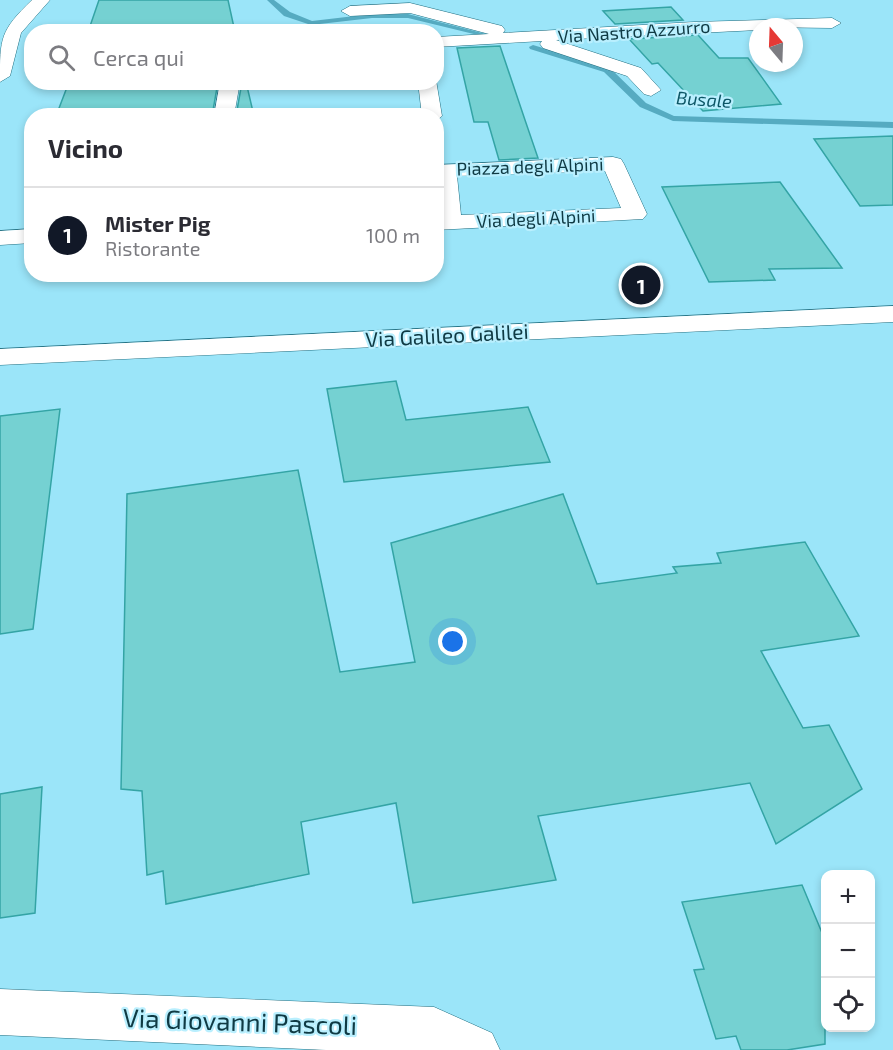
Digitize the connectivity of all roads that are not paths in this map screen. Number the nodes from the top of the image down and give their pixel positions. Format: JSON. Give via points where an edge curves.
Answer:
{"nodes":[{"id":1,"x":42,"y":0,"type":"edge"},
{"id":2,"x":350,"y":11,"type":"dead end"},
{"id":3,"x":9,"y":21,"type":"edge"},
{"id":4,"x":832,"y":23,"type":"dead end"},
{"id":5,"x":531,"y":38,"type":"junction"},
{"id":6,"x":444,"y":42,"type":"edge"},
{"id":7,"x":0,"y":76,"type":"edge"},
{"id":8,"x":229,"y":90,"type":"edge"},
{"id":9,"x":429,"y":90,"type":"edge"},
{"id":10,"x":651,"y":90,"type":"dead end"},
{"id":11,"x":225,"y":108,"type":"edge"},
{"id":12,"x":431,"y":108,"type":"edge"},
{"id":13,"x":444,"y":162,"type":"edge"},
{"id":14,"x":445,"y":170,"type":"junction"},
{"id":15,"x":444,"y":196,"type":"edge"},
{"id":16,"x":635,"y":214,"type":"joint"},
{"id":17,"x":444,"y":223,"type":"edge"},
{"id":18,"x":24,"y":236,"type":"edge"},
{"id":19,"x":0,"y":238,"type":"edge"},
{"id":20,"x":893,"y":314,"type":"edge"},
{"id":21,"x":0,"y":357,"type":"edge"},
{"id":22,"x":0,"y":1012,"type":"edge"},
{"id":23,"x":475,"y":1050,"type":"edge"}],
"edges":[{"from":1,"to":3,"type":"street"},
{"from":2,"to":5,"type":"street","via":[[410,8]]},
{"from":3,"to":7,"type":"street","via":[[13,56]]},
{"from":4,"to":5,"type":"street","name":"Via Nastro Azzurro"},
{"from":5,"to":6,"type":"street","name":"Via Nastro Azzurro"},
{"from":5,"to":10,"type":"street","via":[[634,72]]},
{"from":8,"to":11,"type":"street"},
{"from":9,"to":12,"type":"street"},
{"from":13,"to":14,"type":"street"},
{"from":14,"to":15,"type":"street","name":"Piazza degli Alpini"},
{"from":14,"to":16,"type":"street","name":"Piazza degli Alpini","via":[[613,164]]},
{"from":16,"to":17,"type":"street","name":"Via degli Alpini"},
{"from":18,"to":19,"type":"street"},
{"from":20,"to":21,"type":"street","name":"Via Galileo Galilei"},
{"from":22,"to":23,"type":"street","name":"Via Giovanni Pascoli","via":[[435,1031]]}]}
